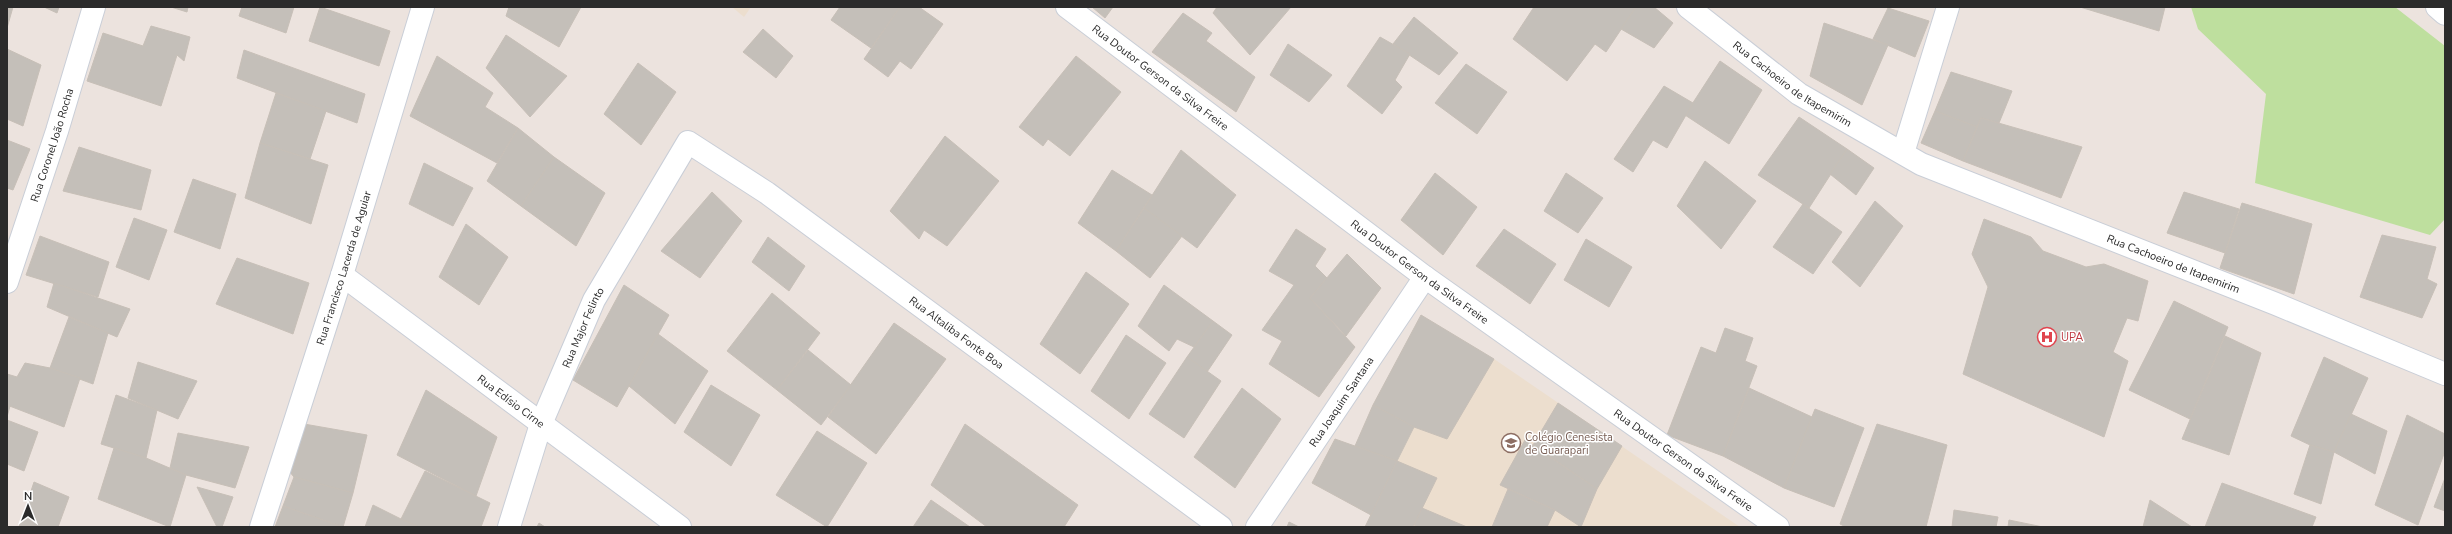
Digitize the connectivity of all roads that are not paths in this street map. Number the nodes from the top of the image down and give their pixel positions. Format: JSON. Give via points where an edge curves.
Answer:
{"nodes":[{"id":1,"x":94,"y":7,"type":"edge"},
{"id":2,"x":423,"y":7,"type":"edge"},
{"id":3,"x":1067,"y":7,"type":"edge"},
{"id":4,"x":1688,"y":7,"type":"edge"},
{"id":5,"x":1948,"y":7,"type":"edge"},
{"id":6,"x":2437,"y":7,"type":"edge"},
{"id":7,"x":2445,"y":14,"type":"edge"},
{"id":8,"x":688,"y":142,"type":"joint"},
{"id":9,"x":1903,"y":153,"type":"junction"},
{"id":10,"x":342,"y":275,"type":"junction"},
{"id":11,"x":1425,"y":277,"type":"junction"},
{"id":12,"x":7,"y":282,"type":"edge"},
{"id":13,"x":2445,"y":374,"type":"edge"},
{"id":14,"x":541,"y":424,"type":"junction"},
{"id":15,"x":261,"y":527,"type":"edge"},
{"id":16,"x":509,"y":527,"type":"edge"},
{"id":17,"x":680,"y":527,"type":"edge"},
{"id":18,"x":1221,"y":527,"type":"edge"},
{"id":19,"x":1257,"y":527,"type":"edge"},
{"id":20,"x":1778,"y":527,"type":"edge"}],
"edges":[{"from":1,"to":12,"type":"street","name":"Rua Coronel João Rocha","via":[[57,131]]},
{"from":2,"to":10,"type":"street","name":"Rua Francisco Lacerda de Aguiar"},
{"from":3,"to":11,"type":"street","name":"Rua Doutor Gerson da Silva Freire"},
{"from":4,"to":9,"type":"street","name":"Rua Cachoeiro de Itapemirim","via":[[1799,94]]},
{"from":5,"to":9,"type":"street"},
{"from":6,"to":7,"type":"street"},
{"from":8,"to":14,"type":"street","name":"Rua Major Felinto","via":[[594,300]]},
{"from":8,"to":18,"type":"street","name":"Rua Altaliba Fonte Boa","via":[[766,193]]},
{"from":9,"to":13,"type":"street","name":"Rua Cachoeiro de Itapemirim","via":[[1921,164],[2276,304]]},
{"from":10,"to":14,"type":"street","name":"Rua Edísio Cirne"},
{"from":10,"to":15,"type":"street","name":"Rua Francisco Lacerda de Aguiar"},
{"from":11,"to":19,"type":"street","name":"Rua Joaquim Santana"},
{"from":11,"to":20,"type":"street","name":"Rua Doutor Gerson da Silva Freire"},
{"from":14,"to":16,"type":"street","name":"Rua Major Felinto"},
{"from":14,"to":17,"type":"street","name":"Rua Edísio Cirne"}]}
